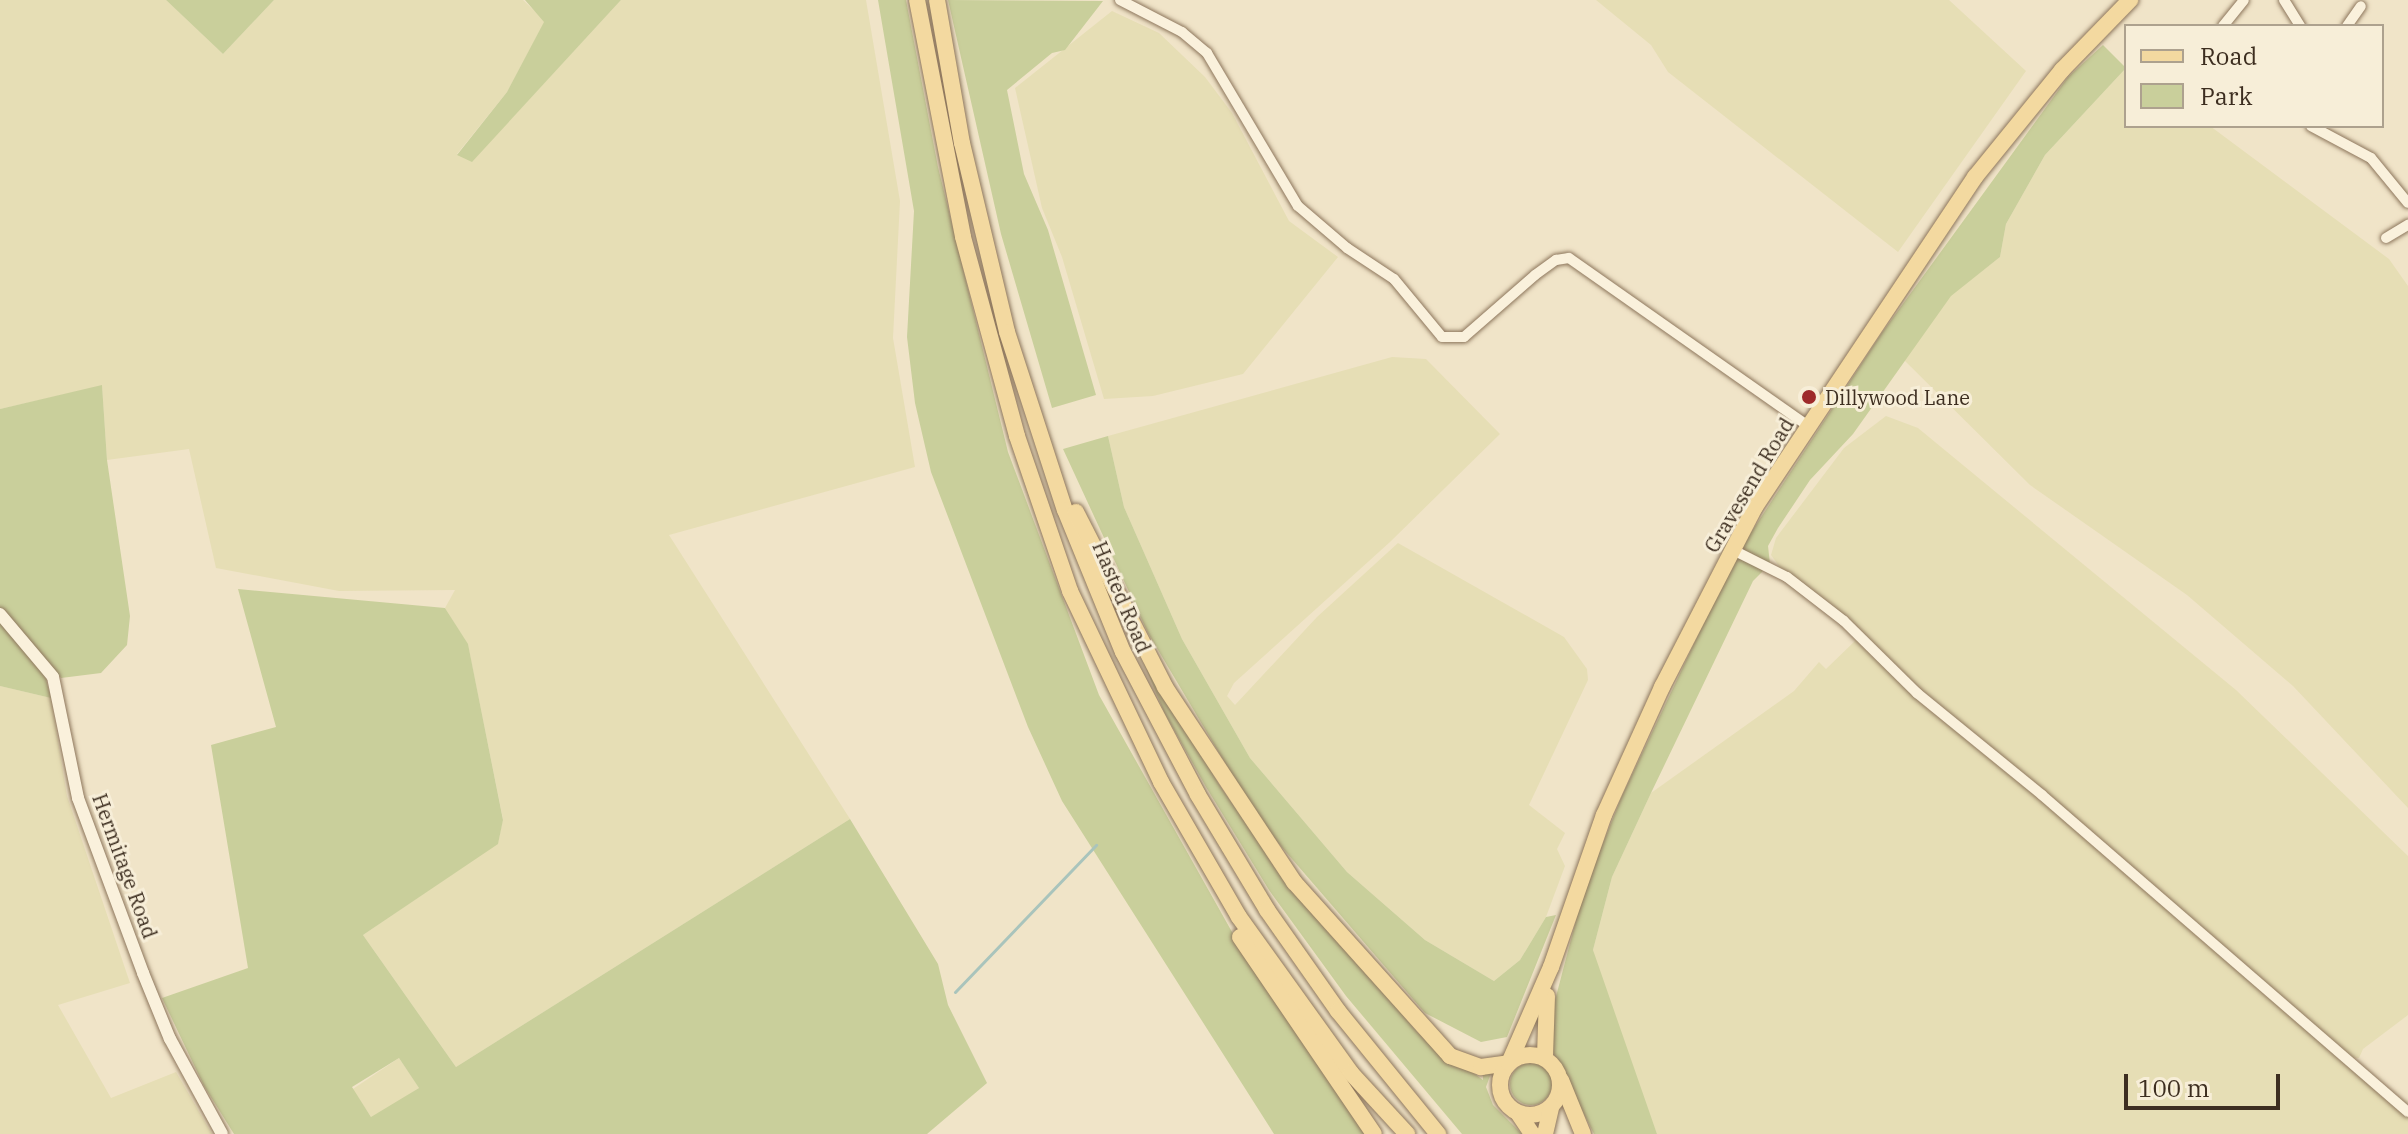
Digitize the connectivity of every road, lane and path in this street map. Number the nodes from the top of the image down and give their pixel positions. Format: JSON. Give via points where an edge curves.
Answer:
{"nodes":[{"id":1,"x":917,"y":0,"type":"edge"},
{"id":2,"x":937,"y":0,"type":"edge"},
{"id":3,"x":1120,"y":0,"type":"edge"},
{"id":4,"x":2130,"y":0,"type":"edge"},
{"id":5,"x":2244,"y":0,"type":"edge"},
{"id":6,"x":2284,"y":0,"type":"edge"},
{"id":7,"x":2361,"y":6,"type":"dead end"},
{"id":8,"x":2225,"y":24,"type":"edge"},
{"id":9,"x":2299,"y":24,"type":"edge"},
{"id":10,"x":2348,"y":24,"type":"edge"},
{"id":11,"x":2315,"y":128,"type":"edge"},
{"id":12,"x":2408,"y":203,"type":"edge"},
{"id":13,"x":2408,"y":225,"type":"edge"},
{"id":14,"x":2386,"y":238,"type":"dead end"},
{"id":15,"x":1807,"y":425,"type":"junction"},
{"id":16,"x":1040,"y":439,"type":"junction"},
{"id":17,"x":1733,"y":550,"type":"junction"},
{"id":18,"x":1070,"y":591,"type":"junction"},
{"id":19,"x":0,"y":614,"type":"edge"},
{"id":20,"x":1551,"y":967,"type":"junction"},
{"id":21,"x":1545,"y":1056,"type":"junction"},
{"id":22,"x":1509,"y":1063,"type":"junction"},
{"id":23,"x":1556,"y":1071,"type":"junction"},
{"id":24,"x":1551,"y":1107,"type":"junction"},
{"id":25,"x":2408,"y":1112,"type":"edge"},
{"id":26,"x":1518,"y":1113,"type":"junction"},
{"id":27,"x":222,"y":1134,"type":"edge"},
{"id":28,"x":1374,"y":1134,"type":"edge"},
{"id":29,"x":1407,"y":1134,"type":"edge"},
{"id":30,"x":1438,"y":1134,"type":"edge"},
{"id":31,"x":1532,"y":1134,"type":"edge"},
{"id":32,"x":1545,"y":1134,"type":"edge"},
{"id":33,"x":1583,"y":1134,"type":"edge"}],
"edges":[{"from":1,"to":18,"type":"main road","via":[[963,237],[1017,436]]},
{"from":2,"to":16,"type":"main road","name":"Hasted Road","via":[[980,227]]},
{"from":3,"to":15,"type":"street","via":[[1182,32],[1207,53],[1298,206],[1394,279],[1442,337],[1461,338],[1535,275],[1556,260],[1569,258]]},
{"from":4,"to":15,"type":"main road","name":"Gravesend Road","via":[[2005,138]]},
{"from":5,"to":8,"type":"street"},
{"from":6,"to":9,"type":"street"},
{"from":7,"to":10,"type":"street"},
{"from":11,"to":12,"type":"street","via":[[2371,158]]},
{"from":13,"to":14,"type":"street"},
{"from":15,"to":17,"type":"main road","name":"Gravesend Road"},
{"from":16,"to":22,"type":"main road","via":[[1165,687],[1294,882],[1450,1056],[1473,1066]]},
{"from":16,"to":30,"type":"main road","name":"Hasted Road","via":[[1123,652],[1202,803],[1317,983]]},
{"from":17,"to":20,"type":"main road","name":"Gravesend Road","via":[[1604,815]]},
{"from":17,"to":25,"type":"street","via":[[1787,577],[1844,621],[1917,693]]},
{"from":18,"to":28,"type":"main road","via":[[1102,685],[1173,823],[1261,971]]},
{"from":18,"to":29,"type":"main road","via":[[1148,758],[1239,917],[1351,1073]]},
{"from":19,"to":27,"type":"street","name":"Hermitage Road","via":[[53,677],[78,798],[170,1039]]},
{"from":20,"to":21,"type":"main road","name":"Gravesend Road","via":[[1543,1021]]},
{"from":20,"to":22,"type":"main road","name":"Gravesend Road"},
{"from":21,"to":22,"type":"main road","via":[[1529,1054]]},
{"from":21,"to":23,"type":"main road"},
{"from":22,"to":26,"type":"main road","via":[[1500,1088],[1506,1104]]},
{"from":23,"to":24,"type":"main road","via":[[1559,1090]]},
{"from":23,"to":33,"type":"main road"},
{"from":24,"to":26,"type":"main road","via":[[1537,1115]]},
{"from":24,"to":32,"type":"main road"},
{"from":26,"to":31,"type":"main road"}]}
